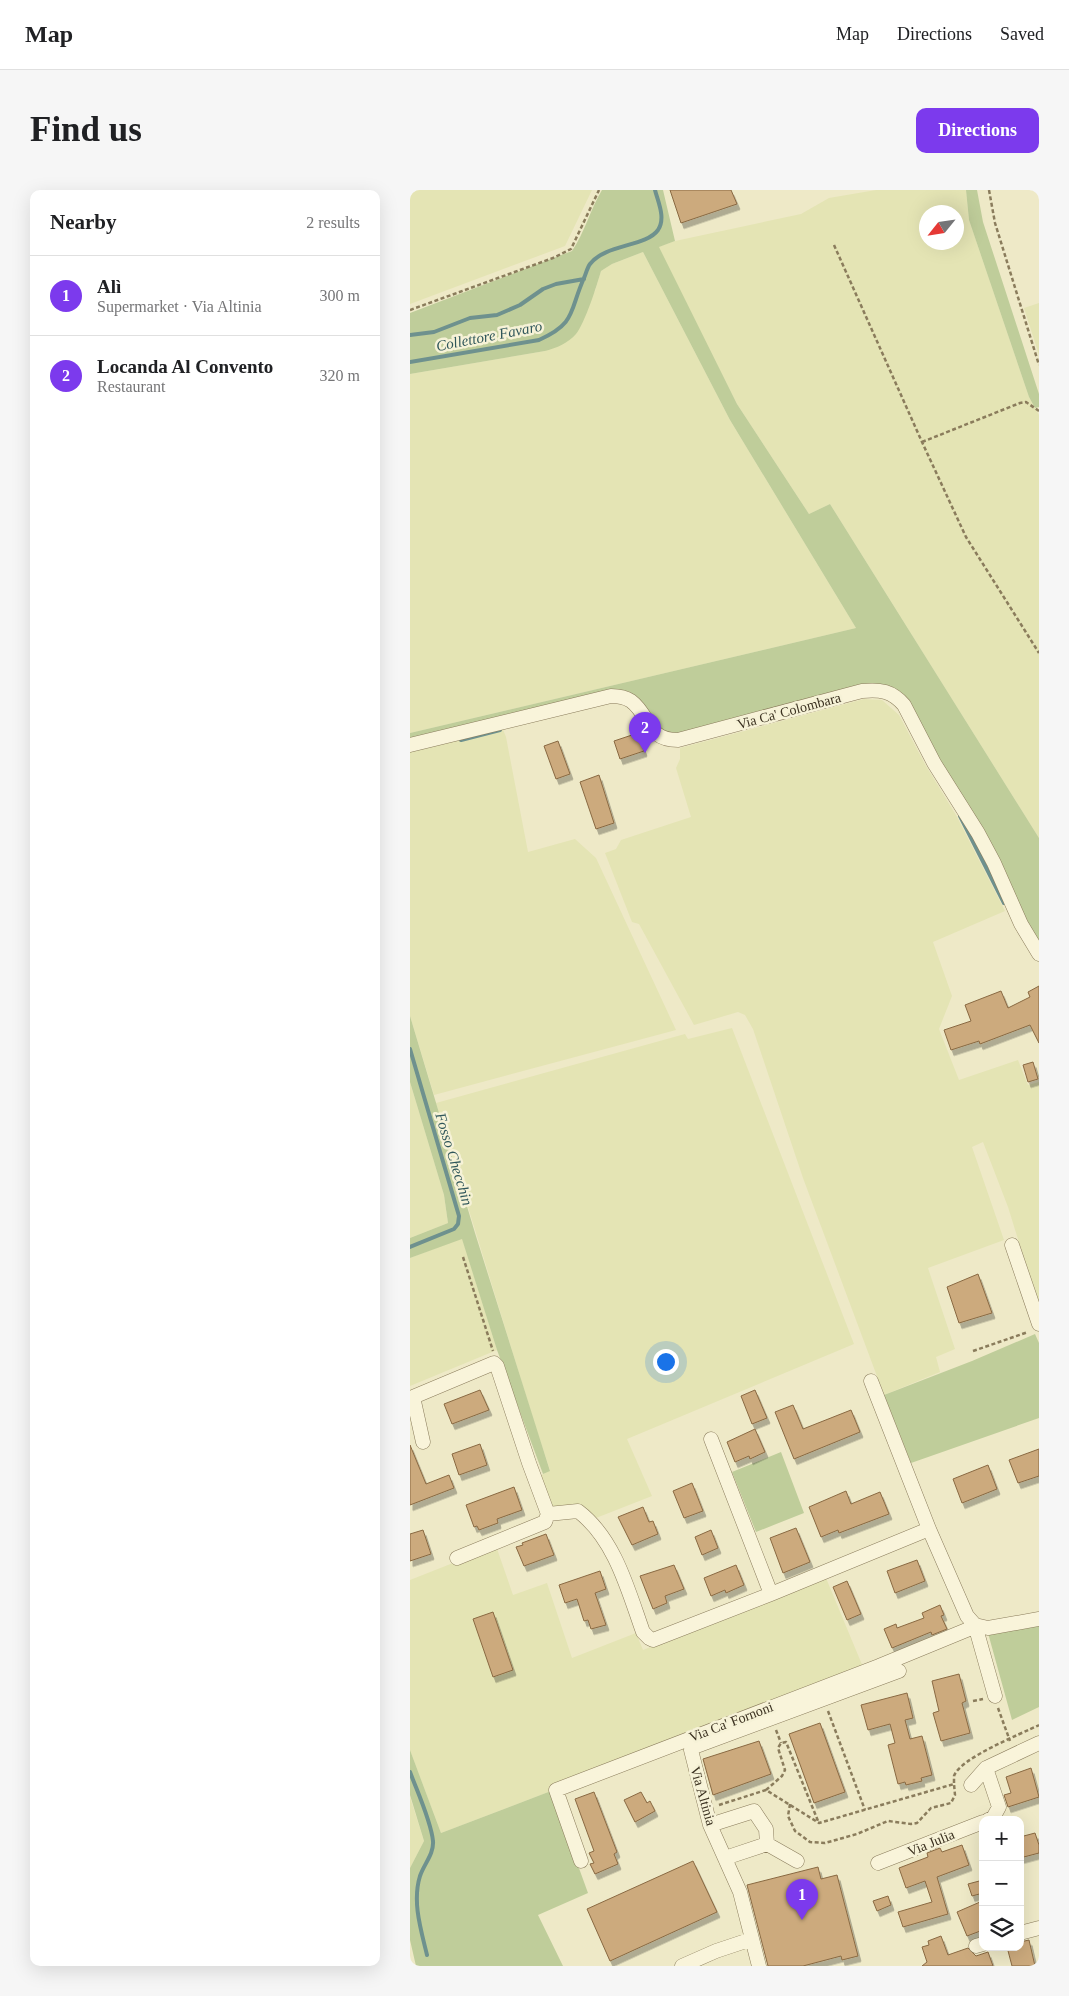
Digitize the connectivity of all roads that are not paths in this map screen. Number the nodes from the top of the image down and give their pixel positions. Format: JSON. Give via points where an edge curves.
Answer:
{"nodes":[{"id":1,"x":410,"y":745,"type":"edge"},
{"id":2,"x":1039,"y":954,"type":"edge"},
{"id":3,"x":1012,"y":1245,"type":"dead end"},
{"id":4,"x":1034,"y":1328,"type":"edge"},
{"id":5,"x":871,"y":1381,"type":"dead end"},
{"id":6,"x":711,"y":1439,"type":"dead end"},
{"id":7,"x":423,"y":1442,"type":"dead end"},
{"id":8,"x":548,"y":1514,"type":"junction"},
{"id":9,"x":929,"y":1530,"type":"junction"},
{"id":10,"x":457,"y":1558,"type":"dead end"},
{"id":11,"x":771,"y":1594,"type":"junction"},
{"id":12,"x":1039,"y":1619,"type":"edge"},
{"id":13,"x":975,"y":1625,"type":"junction"},
{"id":14,"x":899,"y":1671,"type":"dead end"},
{"id":15,"x":995,"y":1696,"type":"road end"},
{"id":16,"x":1039,"y":1743,"type":"edge"},
{"id":17,"x":986,"y":1768,"type":"junction"},
{"id":18,"x":972,"y":1784,"type":"dead end"},
{"id":19,"x":994,"y":1816,"type":"edge"},
{"id":20,"x":979,"y":1824,"type":"edge"},
{"id":21,"x":710,"y":1825,"type":"junction"},
{"id":22,"x":767,"y":1844,"type":"junction"},
{"id":23,"x":725,"y":1858,"type":"junction"},
{"id":24,"x":581,"y":1861,"type":"dead end"},
{"id":25,"x":797,"y":1862,"type":"dead end"},
{"id":26,"x":878,"y":1863,"type":"dead end"},
{"id":27,"x":1039,"y":1928,"type":"edge"},
{"id":28,"x":1024,"y":1932,"type":"edge"},
{"id":29,"x":752,"y":1939,"type":"junction"},
{"id":30,"x":682,"y":1966,"type":"edge"},
{"id":31,"x":758,"y":1966,"type":"edge"}],
"edges":[{"from":1,"to":2,"type":"street","name":"Via Ca' Colombara","via":[[611,696],[631,701],[659,736],[678,740],[862,691],[883,690],[904,704],[934,763],[974,826]]},
{"from":3,"to":4,"type":"street"},
{"from":5,"to":9,"type":"street"},
{"from":6,"to":11,"type":"street"},
{"from":7,"to":8,"type":"street","via":[[412,1397],[494,1363]]},
{"from":8,"to":10,"type":"street","via":[[545,1522]]},
{"from":8,"to":11,"type":"street","via":[[578,1511],[592,1524],[618,1565],[644,1632],[653,1640]]},
{"from":9,"to":11,"type":"street"},
{"from":9,"to":13,"type":"street","via":[[963,1608]]},
{"from":12,"to":13,"type":"street","name":"Via Ca' Fornoni","via":[[988,1628]]},
{"from":13,"to":15,"type":"street"},
{"from":13,"to":24,"type":"street","name":"Via Ca' Fornoni","via":[[879,1666],[556,1790]]},
{"from":14,"to":21,"type":"street","name":"Via Altinia","via":[[694,1747],[691,1750]]},
{"from":16,"to":17,"type":"street"},
{"from":17,"to":18,"type":"street"},
{"from":17,"to":19,"type":"street","via":[[999,1807]]},
{"from":20,"to":26,"type":"street","name":"Via Julia"},
{"from":21,"to":22,"type":"street","via":[[754,1811],[766,1829]]},
{"from":21,"to":23,"type":"street","name":"Via Altinia"},
{"from":22,"to":23,"type":"street"},
{"from":22,"to":25,"type":"street"},
{"from":23,"to":29,"type":"street","name":"Via Altinia","via":[[740,1892]]},
{"from":27,"to":28,"type":"street"},
{"from":29,"to":30,"type":"street"},
{"from":29,"to":31,"type":"street","name":"Via Altinia"}]}
